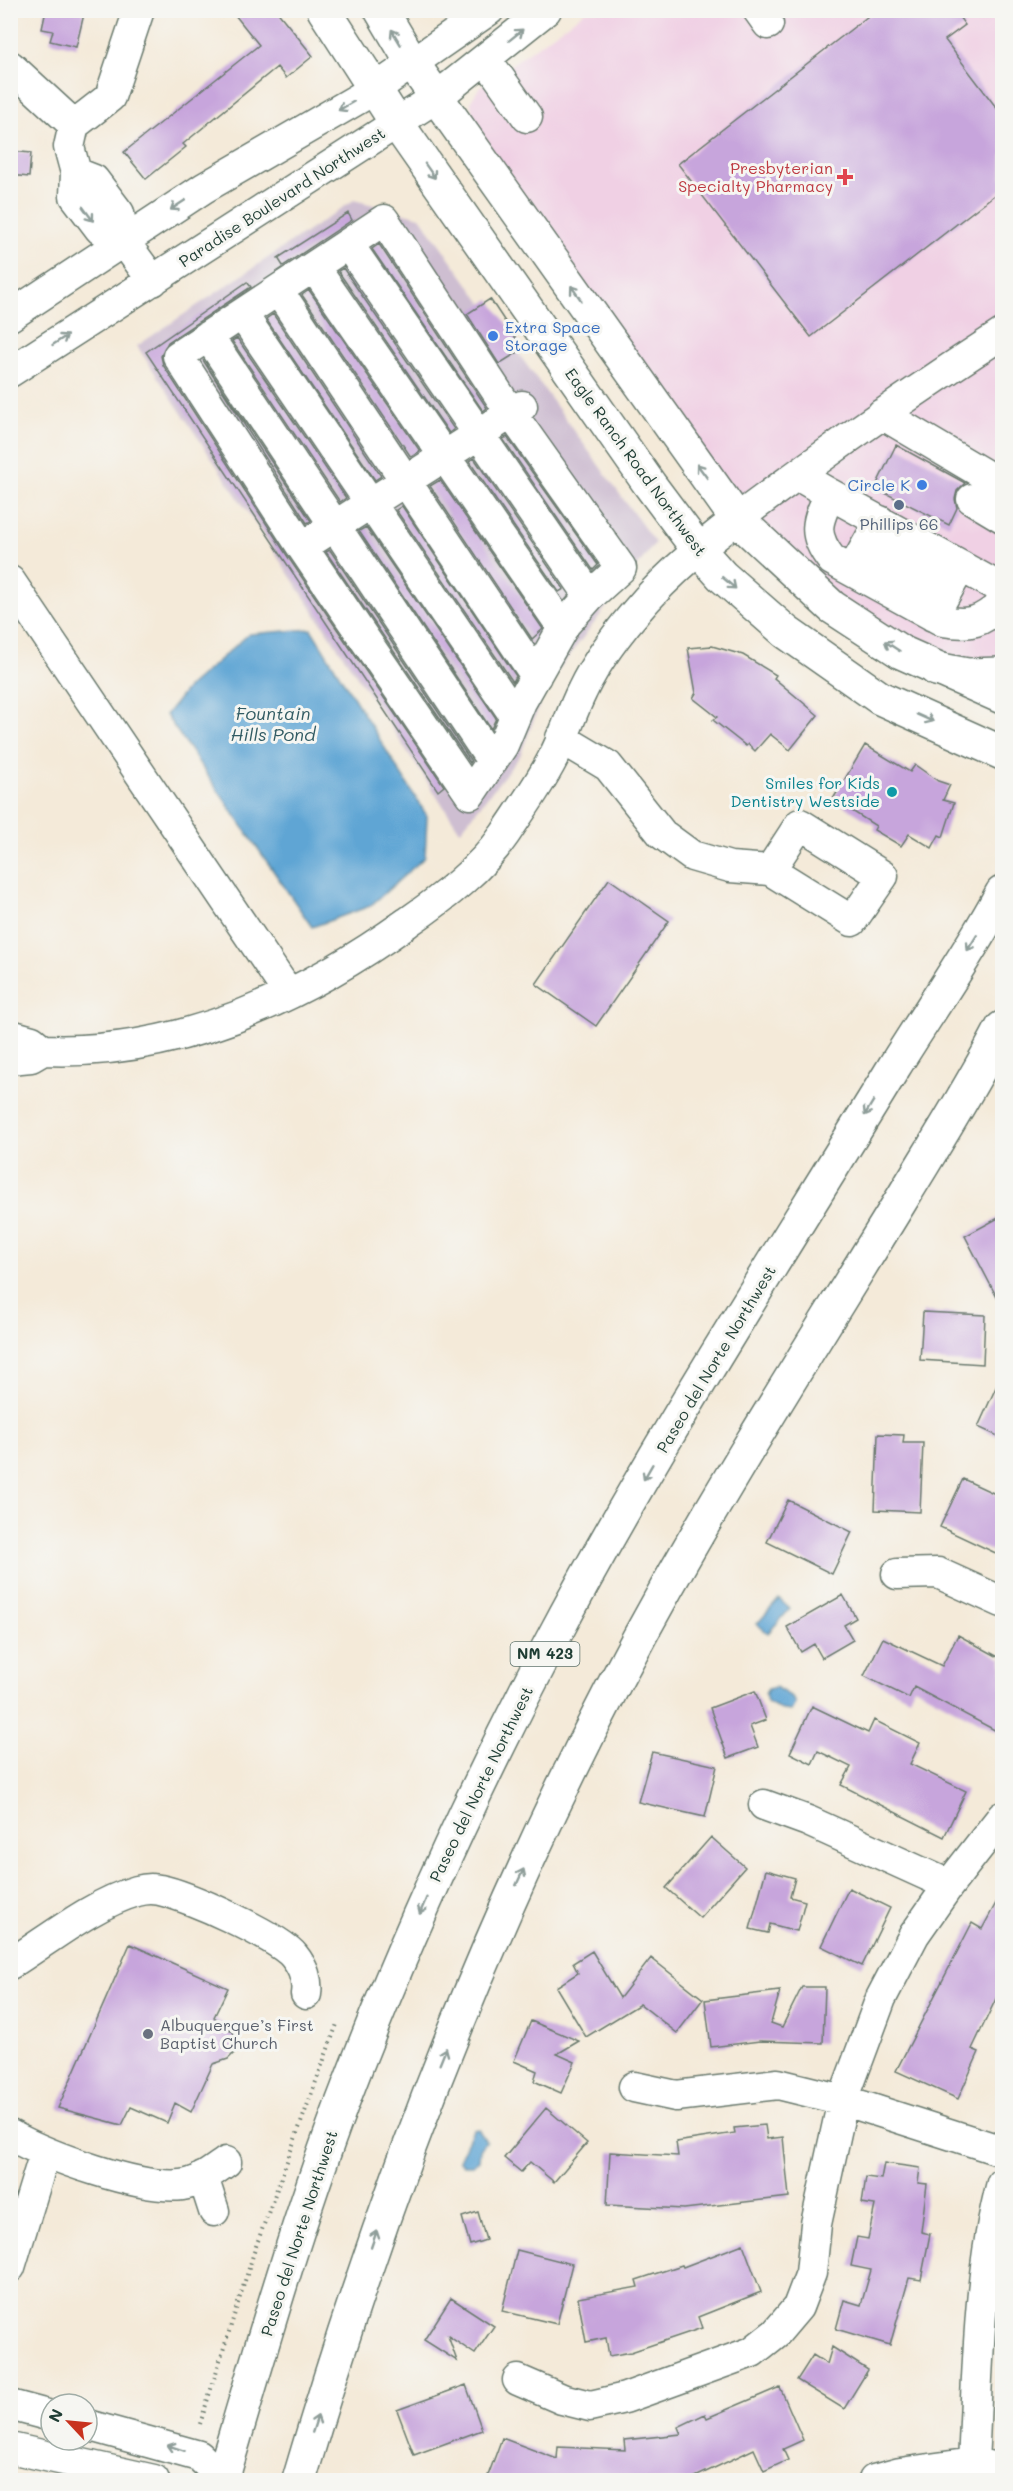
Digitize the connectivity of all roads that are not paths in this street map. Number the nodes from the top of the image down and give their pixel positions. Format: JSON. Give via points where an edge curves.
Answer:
{"nodes":[{"id":1,"x":139,"y":10,"type":"edge"},
{"id":2,"x":324,"y":10,"type":"edge"},
{"id":3,"x":381,"y":10,"type":"edge"},
{"id":4,"x":489,"y":10,"type":"edge"},
{"id":5,"x":546,"y":10,"type":"edge"},
{"id":6,"x":486,"y":59,"type":"junction"},
{"id":7,"x":413,"y":64,"type":"junction"},
{"id":8,"x":10,"y":66,"type":"edge"},
{"id":9,"x":375,"y":89,"type":"junction"},
{"id":10,"x":437,"y":97,"type":"junction"},
{"id":11,"x":527,"y":117,"type":"dead end"},
{"id":12,"x":396,"y":122,"type":"junction"},
{"id":13,"x":74,"y":125,"type":"junction"},
{"id":14,"x":123,"y":240,"type":"junction"},
{"id":15,"x":348,"y":244,"type":"junction"},
{"id":16,"x":314,"y":267,"type":"junction"},
{"id":17,"x":153,"y":280,"type":"junction"},
{"id":18,"x":278,"y":290,"type":"junction"},
{"id":19,"x":242,"y":314,"type":"junction"},
{"id":20,"x":10,"y":316,"type":"edge"},
{"id":21,"x":1002,"y":334,"type":"edge"},
{"id":22,"x":208,"y":336,"type":"junction"},
{"id":23,"x":10,"y":372,"type":"edge"},
{"id":24,"x":517,"y":409,"type":"junction"},
{"id":25,"x":882,"y":414,"type":"junction"},
{"id":26,"x":477,"y":433,"type":"junction"},
{"id":27,"x":443,"y":457,"type":"junction"},
{"id":28,"x":796,"y":475,"type":"junction"},
{"id":29,"x":405,"y":481,"type":"junction"},
{"id":30,"x":1002,"y":485,"type":"edge"},
{"id":31,"x":830,"y":494,"type":"junction"},
{"id":32,"x":972,"y":499,"type":"dead end"},
{"id":33,"x":370,"y":504,"type":"junction"},
{"id":34,"x":1002,"y":517,"type":"edge"},
{"id":35,"x":736,"y":519,"type":"junction"},
{"id":36,"x":335,"y":526,"type":"junction"},
{"id":37,"x":920,"y":543,"type":"junction"},
{"id":38,"x":302,"y":547,"type":"junction"},
{"id":39,"x":697,"y":548,"type":"junction"},
{"id":40,"x":10,"y":581,"type":"edge"},
{"id":41,"x":1002,"y":589,"type":"edge"},
{"id":42,"x":891,"y":593,"type":"junction"},
{"id":43,"x":590,"y":596,"type":"junction"},
{"id":44,"x":1002,"y":604,"type":"edge"},
{"id":45,"x":563,"y":628,"type":"junction"},
{"id":46,"x":936,"y":669,"type":"junction"},
{"id":47,"x":1002,"y":674,"type":"edge"},
{"id":48,"x":536,"y":676,"type":"junction"},
{"id":49,"x":1002,"y":697,"type":"edge"},
{"id":50,"x":515,"y":716,"type":"junction"},
{"id":51,"x":561,"y":738,"type":"junction"},
{"id":52,"x":1002,"y":753,"type":"edge"},
{"id":53,"x":492,"y":761,"type":"junction"},
{"id":54,"x":770,"y":870,"type":"dead end"},
{"id":55,"x":1002,"y":893,"type":"edge"},
{"id":56,"x":289,"y":994,"type":"junction"},
{"id":57,"x":1002,"y":1028,"type":"edge"},
{"id":58,"x":10,"y":1035,"type":"edge"},
{"id":59,"x":1002,"y":1048,"type":"edge"},
{"id":60,"x":43,"y":1050,"type":"junction"},
{"id":61,"x":10,"y":1059,"type":"edge"},
{"id":62,"x":963,"y":1098,"type":"junction"},
{"id":63,"x":897,"y":1574,"type":"dead end"},
{"id":64,"x":1002,"y":1602,"type":"edge"},
{"id":65,"x":764,"y":1805,"type":"dead end"},
{"id":66,"x":1002,"y":1817,"type":"edge"},
{"id":67,"x":948,"y":1885,"type":"junction"},
{"id":68,"x":10,"y":1964,"type":"edge"},
{"id":69,"x":306,"y":1994,"type":"dead end"},
{"id":70,"x":634,"y":2087,"type":"dead end"},
{"id":71,"x":843,"y":2100,"type":"junction"},
{"id":72,"x":10,"y":2136,"type":"edge"},
{"id":73,"x":1002,"y":2151,"type":"edge"},
{"id":74,"x":45,"y":2152,"type":"junction"},
{"id":75,"x":1002,"y":2183,"type":"edge"},
{"id":76,"x":214,"y":2211,"type":"dead end"},
{"id":77,"x":10,"y":2267,"type":"edge"},
{"id":78,"x":518,"y":2380,"type":"dead end"},
{"id":79,"x":10,"y":2405,"type":"edge"},
{"id":80,"x":39,"y":2413,"type":"edge"},
{"id":81,"x":99,"y":2428,"type":"edge"},
{"id":82,"x":10,"y":2448,"type":"edge"},
{"id":83,"x":973,"y":2463,"type":"junction"},
{"id":84,"x":1002,"y":2469,"type":"edge"},
{"id":85,"x":222,"y":2480,"type":"edge"},
{"id":86,"x":154,"y":2481,"type":"edge"},
{"id":87,"x":299,"y":2481,"type":"edge"},
{"id":88,"x":874,"y":2481,"type":"edge"}],
"edges":[{"from":1,"to":13,"type":"street","via":[[110,97]]},
{"from":2,"to":9,"type":"main road","name":"Eagle Ranch Road Northwest"},
{"from":7,"to":3,"type":"main road","one_way":true},
{"from":4,"to":7,"type":"street"},
{"from":6,"to":5,"type":"street","name":"Paradise Boulevard Northwest","one_way":true},
{"from":6,"to":10,"type":"street","name":"Paradise Boulevard Northwest"},
{"from":6,"to":11,"type":"street"},
{"from":7,"to":9,"type":"street"},
{"from":7,"to":10,"type":"main road"},
{"from":8,"to":13,"type":"street"},
{"from":9,"to":12,"type":"main road","name":"Eagle Ranch Road Northwest"},
{"from":9,"to":14,"type":"street","one_way":true},
{"from":10,"to":12,"type":"street","name":"Paradise Boulevard Northwest"},
{"from":35,"to":10,"type":"main road","one_way":true},
{"from":12,"to":17,"type":"street","name":"Paradise Boulevard Northwest"},
{"from":12,"to":39,"type":"main road","name":"Eagle Ranch Road Northwest","one_way":true},
{"from":13,"to":14,"type":"street","via":[[69,147],[76,173],[75,196],[99,229]]},
{"from":14,"to":17,"type":"street"},
{"from":14,"to":20,"type":"street"},
{"from":15,"to":16,"type":"street"},
{"from":15,"to":24,"type":"street","via":[[384,220]]},
{"from":15,"to":26,"type":"street"},
{"from":16,"to":18,"type":"street"},
{"from":16,"to":27,"type":"street"},
{"from":23,"to":17,"type":"street","name":"Paradise Boulevard Northwest","one_way":true},
{"from":18,"to":19,"type":"street"},
{"from":18,"to":29,"type":"street"},
{"from":19,"to":22,"type":"street"},
{"from":19,"to":33,"type":"street"},
{"from":21,"to":25,"type":"street"},
{"from":22,"to":36,"type":"street"},
{"from":22,"to":38,"type":"street","via":[[178,356]]},
{"from":24,"to":26,"type":"street"},
{"from":24,"to":43,"type":"street","via":[[621,568]]},
{"from":25,"to":28,"type":"street"},
{"from":25,"to":30,"type":"street"},
{"from":26,"to":27,"type":"street"},
{"from":26,"to":43,"type":"street"},
{"from":27,"to":29,"type":"street"},
{"from":27,"to":45,"type":"street"},
{"from":28,"to":31,"type":"street"},
{"from":28,"to":35,"type":"street"},
{"from":29,"to":33,"type":"street"},
{"from":29,"to":48,"type":"street"},
{"from":31,"to":37,"type":"street"},
{"from":31,"to":42,"type":"street","via":[[817,522],[825,551],[832,560]]},
{"from":32,"to":34,"type":"street"},
{"from":33,"to":36,"type":"street"},
{"from":33,"to":50,"type":"street"},
{"from":35,"to":39,"type":"street"},
{"from":46,"to":35,"type":"main road","one_way":true,"via":[[901,652],[832,607]]},
{"from":36,"to":38,"type":"street"},
{"from":36,"to":53,"type":"street"},
{"from":37,"to":41,"type":"street"},
{"from":37,"to":42,"type":"street"},
{"from":37,"to":42,"type":"street"},
{"from":37,"to":42,"type":"street"},
{"from":38,"to":53,"type":"street","via":[[470,794]]},
{"from":39,"to":51,"type":"street","via":[[610,644],[583,688]]},
{"from":39,"to":52,"type":"main road","name":"Eagle Ranch Road Northwest","one_way":true,"via":[[722,576],[786,632],[880,698]]},
{"from":40,"to":56,"type":"street"},
{"from":42,"to":44,"type":"street","via":[[943,621],[961,624],[984,620]]},
{"from":43,"to":45,"type":"street"},
{"from":45,"to":48,"type":"street"},
{"from":46,"to":47,"type":"main road","via":[[967,675]]},
{"from":46,"to":49,"type":"main road"},
{"from":48,"to":50,"type":"street"},
{"from":50,"to":53,"type":"street"},
{"from":51,"to":54,"type":"street","via":[[608,766],[662,834],[692,856],[730,867]]},
{"from":51,"to":56,"type":"street","via":[[552,760],[503,837],[478,864],[391,935]]},
{"from":55,"to":85,"type":"main road","name":"Paseo del Norte Northwest","number":"NM 423","one_way":true,"via":[[667,1439],[552,1641],[493,1756],[435,1877],[340,2109],[302,2218]]},
{"from":56,"to":60,"type":"street","via":[[221,1022],[151,1042],[92,1050]]},
{"from":57,"to":62,"type":"main road"},
{"from":58,"to":60,"type":"street","via":[[32,1041]]},
{"from":59,"to":62,"type":"main road"},
{"from":60,"to":61,"type":"street","via":[[31,1057]]},
{"from":87,"to":62,"type":"main road","one_way":true,"via":[[366,2262],[425,2101],[476,1976],[566,1779],[666,1588]]},
{"from":63,"to":64,"type":"street","via":[[938,1573]]},
{"from":65,"to":67,"type":"street"},
{"from":66,"to":67,"type":"street"},
{"from":67,"to":71,"type":"street","via":[[914,1935],[881,1998]]},
{"from":68,"to":69,"type":"street","via":[[104,1905],[137,1892],[159,1890],[252,1928],[284,1946],[305,1977]]},
{"from":70,"to":71,"type":"street","via":[[676,2096],[778,2084]]},
{"from":71,"to":73,"type":"street"},
{"from":71,"to":78,"type":"street","via":[[816,2224],[811,2273],[798,2307],[776,2333],[752,2352],[625,2398],[590,2406]]},
{"from":72,"to":74,"type":"street"},
{"from":74,"to":76,"type":"street","via":[[155,2186],[185,2184],[215,2169]]},
{"from":74,"to":77,"type":"street"},
{"from":75,"to":83,"type":"street","via":[[992,2220]]},
{"from":79,"to":80,"type":"street"},
{"from":85,"to":81,"type":"street","one_way":true,"via":[[199,2456]]},
{"from":82,"to":86,"type":"street"},
{"from":83,"to":84,"type":"street"},
{"from":83,"to":88,"type":"street","via":[[900,2472]]}]}
